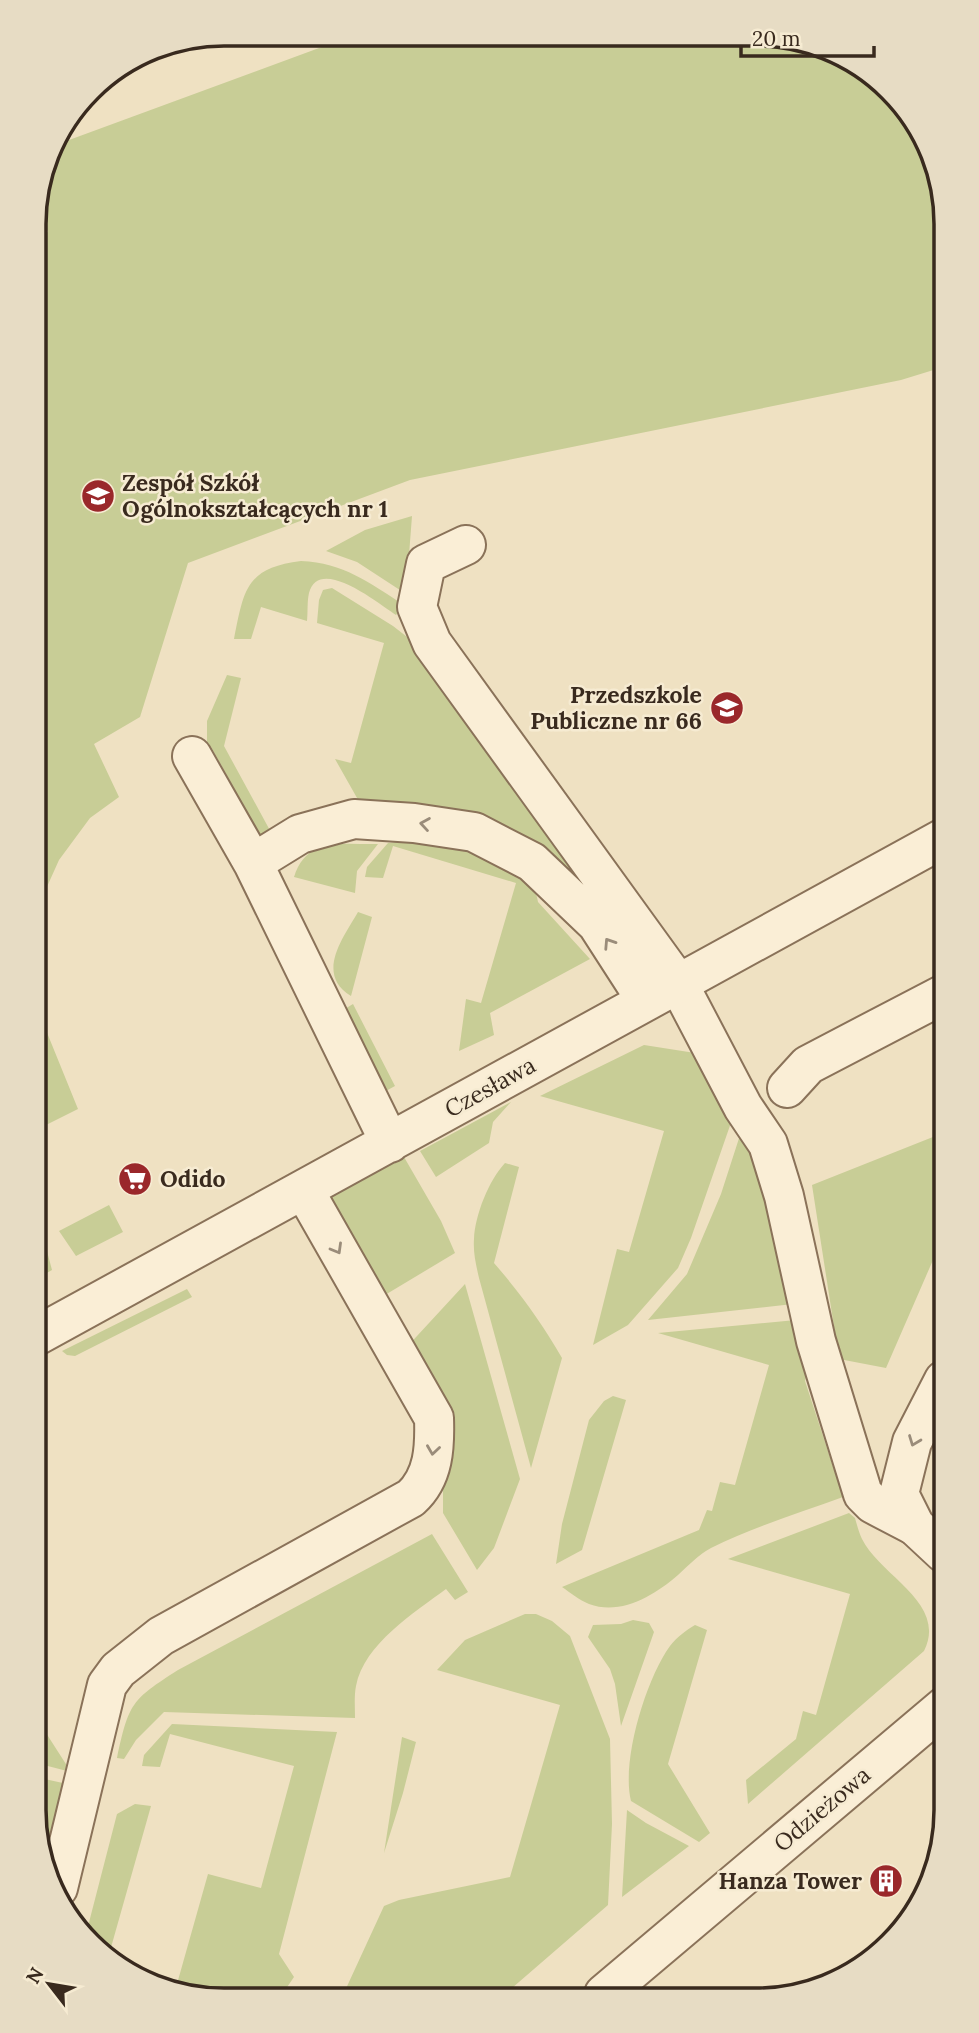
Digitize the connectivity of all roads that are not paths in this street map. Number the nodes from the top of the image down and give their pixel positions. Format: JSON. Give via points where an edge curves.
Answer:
{"nodes":[{"id":1,"x":466,"y":545,"type":"dead end"},
{"id":2,"x":192,"y":755,"type":"dead end"},
{"id":3,"x":934,"y":844,"type":"edge"},
{"id":4,"x":253,"y":863,"type":"junction"},
{"id":5,"x":662,"y":991,"type":"junction"},
{"id":6,"x":934,"y":999,"type":"edge"},
{"id":7,"x":787,"y":1088,"type":"dead end"},
{"id":8,"x":390,"y":1143,"type":"junction"},
{"id":9,"x":304,"y":1189,"type":"junction"},
{"id":10,"x":46,"y":1331,"type":"edge"},
{"id":11,"x":933,"y":1401,"type":"edge"},
{"id":12,"x":915,"y":1526,"type":"junction"},
{"id":13,"x":933,"y":1543,"type":"edge"},
{"id":14,"x":933,"y":1716,"type":"edge"},
{"id":15,"x":60,"y":1880,"type":"edge"},
{"id":16,"x":611,"y":1988,"type":"edge"}],
"edges":[{"from":1,"to":5,"type":"street","via":[[426,564],[417,607],[432,643]]},
{"from":2,"to":4,"type":"street"},
{"from":3,"to":5,"type":"street","name":"Czesława"},
{"from":5,"to":4,"type":"street","one_way":true,"via":[[532,862],[474,832],[354,819],[300,834]]},
{"from":4,"to":8,"type":"street"},
{"from":5,"to":8,"type":"street","name":"Czesława"},
{"from":5,"to":12,"type":"street","via":[[768,1144],[816,1341],[863,1494]]},
{"from":6,"to":7,"type":"street","via":[[808,1065]]},
{"from":8,"to":9,"type":"street","name":"Czesława"},
{"from":9,"to":10,"type":"street","name":"Czesława"},
{"from":9,"to":15,"type":"street","one_way":true,"via":[[434,1418],[435,1455],[419,1491],[411,1498],[161,1636],[118,1670],[107,1685]]},
{"from":11,"to":12,"type":"street","one_way":true,"via":[[912,1442],[899,1494]]},
{"from":12,"to":13,"type":"street"},
{"from":14,"to":16,"type":"street","name":"Odzieżowa"}]}
